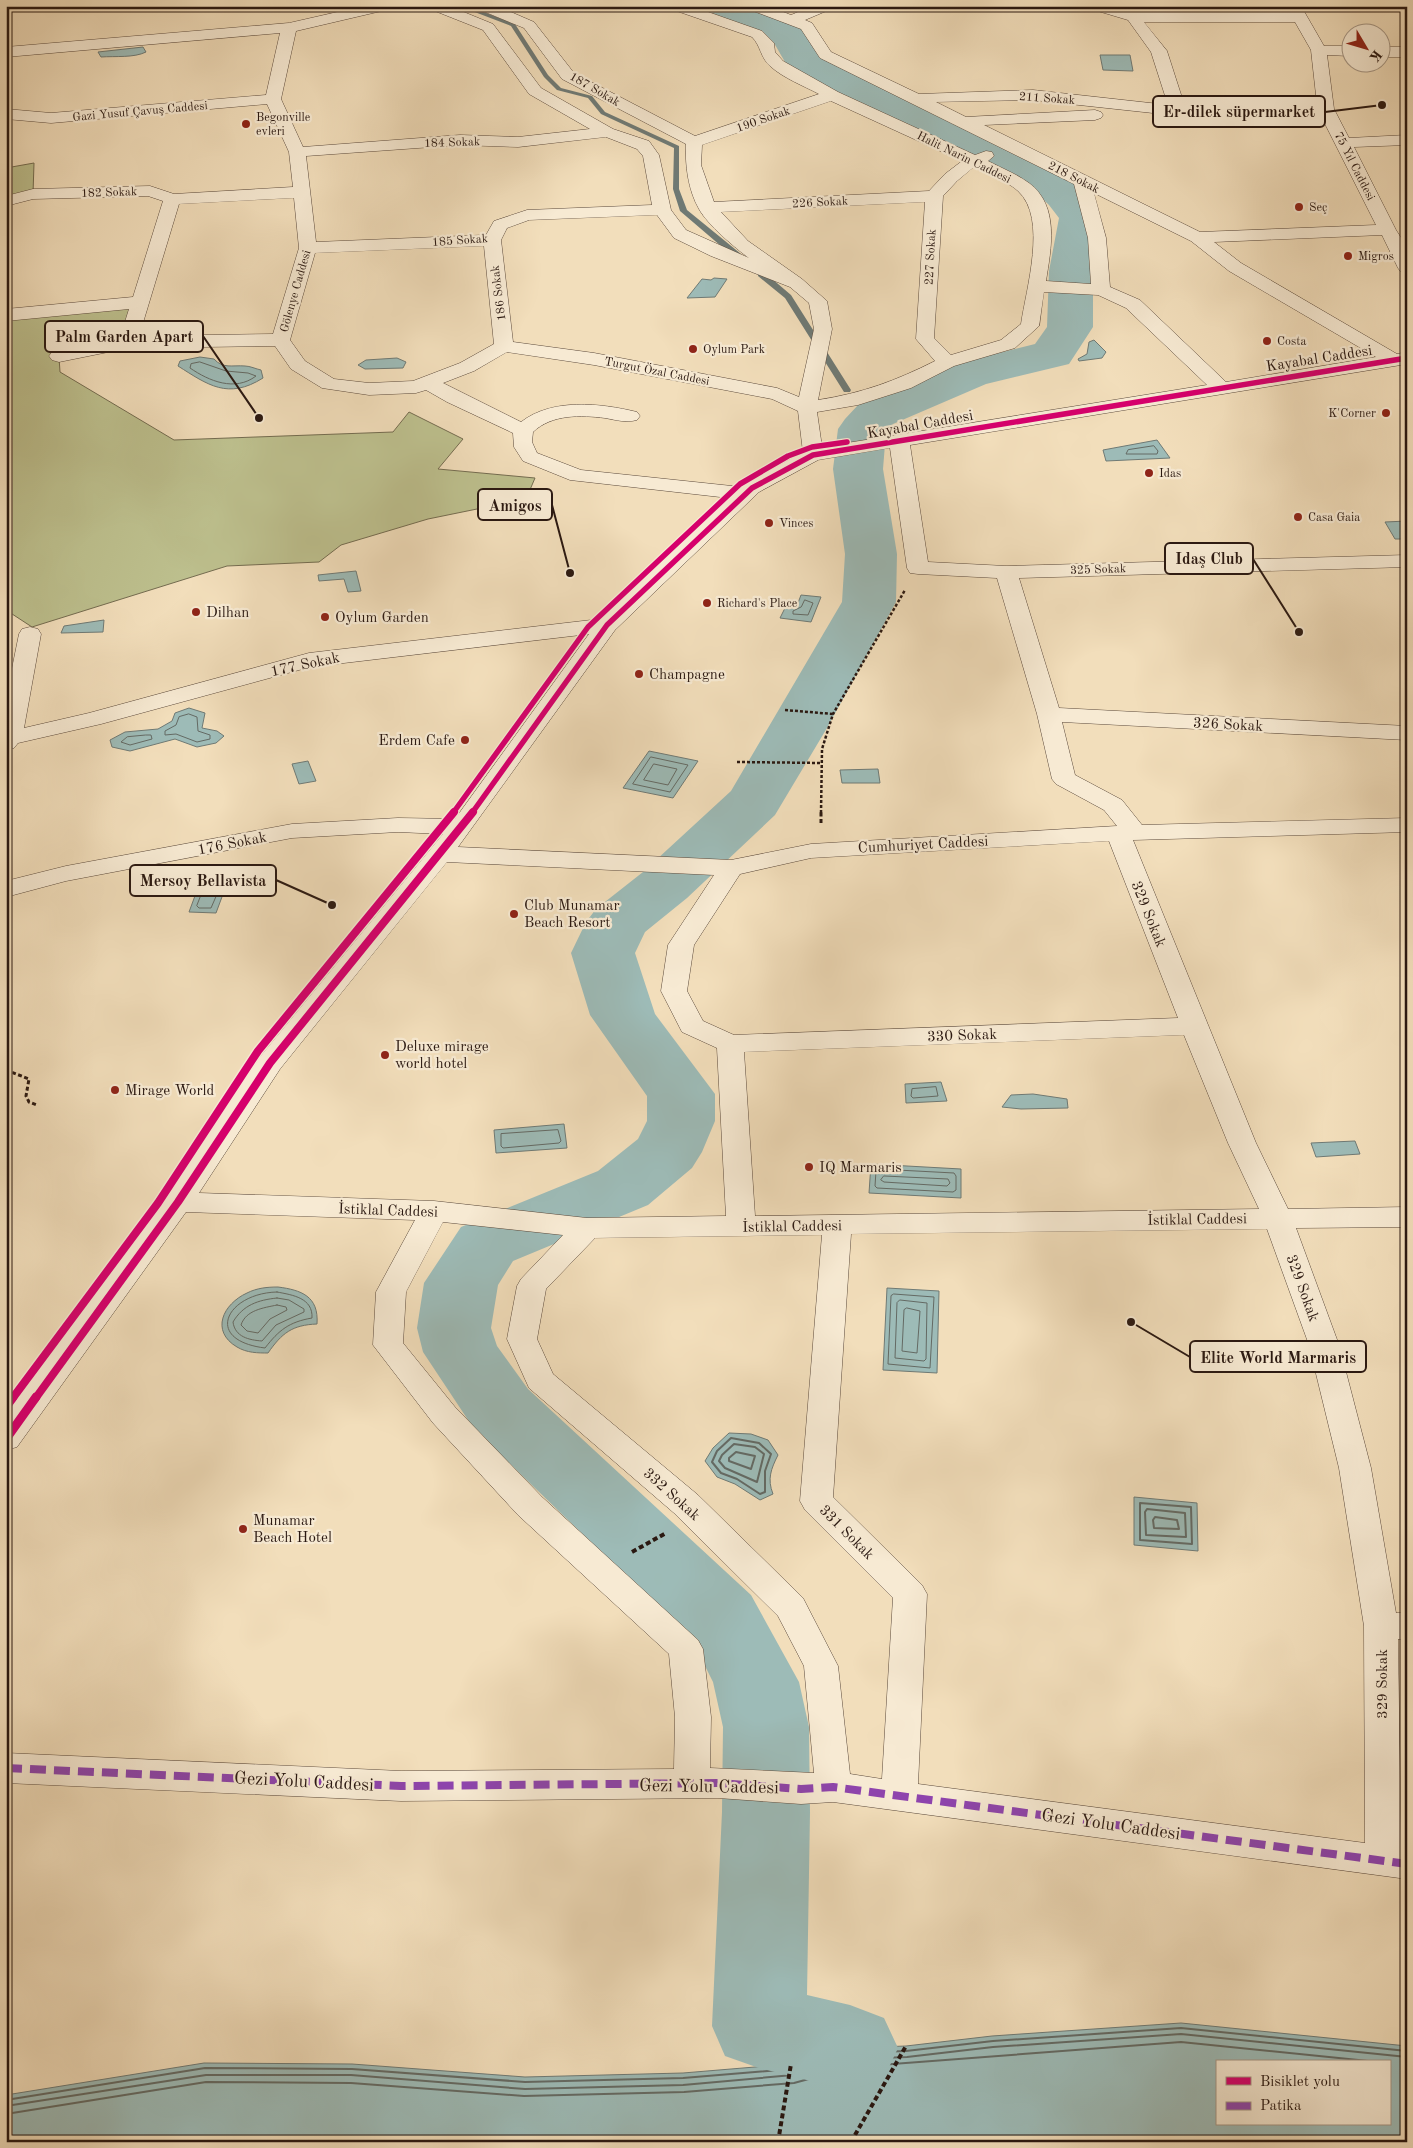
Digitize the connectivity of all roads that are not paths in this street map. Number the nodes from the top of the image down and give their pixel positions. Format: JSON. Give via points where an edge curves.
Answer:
{"nodes":[{"id":1,"x":385,"y":6,"type":"edge"},
{"id":2,"x":436,"y":6,"type":"edge"},
{"id":3,"x":483,"y":6,"type":"edge"},
{"id":4,"x":676,"y":6,"type":"edge"},
{"id":5,"x":753,"y":6,"type":"edge"},
{"id":6,"x":826,"y":6,"type":"edge"},
{"id":7,"x":1095,"y":6,"type":"edge"},
{"id":8,"x":357,"y":8,"type":"edge"},
{"id":9,"x":1296,"y":12,"type":"edge"},
{"id":10,"x":1133,"y":17,"type":"junction"},
{"id":11,"x":792,"y":20,"type":"junction"},
{"id":12,"x":289,"y":28,"type":"junction"},
{"id":13,"x":1320,"y":50,"type":"junction"},
{"id":14,"x":1340,"y":51,"type":"edge"},
{"id":15,"x":6,"y":52,"type":"edge"},
{"id":16,"x":1390,"y":52,"type":"edge"},
{"id":17,"x":1407,"y":52,"type":"edge"},
{"id":18,"x":832,"y":94,"type":"junction"},
{"id":19,"x":916,"y":98,"type":"junction"},
{"id":20,"x":273,"y":99,"type":"junction"},
{"id":21,"x":1326,"y":110,"type":"junction"},
{"id":22,"x":1178,"y":111,"type":"junction"},
{"id":23,"x":6,"y":114,"type":"edge"},
{"id":24,"x":964,"y":121,"type":"junction"},
{"id":25,"x":607,"y":132,"type":"junction"},
{"id":26,"x":1407,"y":140,"type":"edge"},
{"id":27,"x":694,"y":142,"type":"junction"},
{"id":28,"x":1344,"y":143,"type":"junction"},
{"id":29,"x":1016,"y":147,"type":"junction"},
{"id":30,"x":297,"y":152,"type":"junction"},
{"id":31,"x":973,"y":160,"type":"junction"},
{"id":32,"x":1082,"y":181,"type":"junction"},
{"id":33,"x":301,"y":192,"type":"junction"},
{"id":34,"x":934,"y":196,"type":"junction"},
{"id":35,"x":172,"y":199,"type":"junction"},
{"id":36,"x":6,"y":201,"type":"edge"},
{"id":37,"x":707,"y":208,"type":"junction"},
{"id":38,"x":662,"y":210,"type":"junction"},
{"id":39,"x":1197,"y":237,"type":"junction"},
{"id":40,"x":492,"y":240,"type":"junction"},
{"id":41,"x":1397,"y":240,"type":"edge"},
{"id":42,"x":308,"y":248,"type":"junction"},
{"id":43,"x":1407,"y":268,"type":"edge"},
{"id":44,"x":796,"y":283,"type":"junction"},
{"id":45,"x":1037,"y":286,"type":"junction"},
{"id":46,"x":1101,"y":290,"type":"junction"},
{"id":47,"x":140,"y":302,"type":"junction"},
{"id":48,"x":6,"y":315,"type":"edge"},
{"id":49,"x":281,"y":340,"type":"junction"},
{"id":50,"x":128,"y":342,"type":"junction"},
{"id":51,"x":504,"y":346,"type":"junction"},
{"id":52,"x":59,"y":356,"type":"dead end"},
{"id":53,"x":1400,"y":359,"type":"edge"},
{"id":54,"x":947,"y":362,"type":"junction"},
{"id":55,"x":428,"y":382,"type":"junction"},
{"id":56,"x":1221,"y":388,"type":"junction"},
{"id":57,"x":807,"y":408,"type":"junction"},
{"id":58,"x":630,"y":416,"type":"dead end"},
{"id":59,"x":522,"y":430,"type":"junction"},
{"id":60,"x":899,"y":441,"type":"junction"},
{"id":61,"x":822,"y":454,"type":"junction"},
{"id":62,"x":732,"y":492,"type":"dead end"},
{"id":63,"x":1407,"y":561,"type":"edge"},
{"id":64,"x":1006,"y":572,"type":"junction"},
{"id":65,"x":607,"y":625,"type":"junction"},
{"id":66,"x":30,"y":634,"type":"dead end"},
{"id":67,"x":1049,"y":714,"type":"junction"},
{"id":68,"x":1407,"y":733,"type":"edge"},
{"id":69,"x":8,"y":741,"type":"edge"},
{"id":70,"x":1407,"y":824,"type":"edge"},
{"id":71,"x":462,"y":827,"type":"junction"},
{"id":72,"x":1127,"y":833,"type":"junction"},
{"id":73,"x":441,"y":854,"type":"junction"},
{"id":74,"x":731,"y":868,"type":"junction"},
{"id":75,"x":6,"y":890,"type":"edge"},
{"id":76,"x":1194,"y":1026,"type":"junction"},
{"id":77,"x":730,"y":1044,"type":"junction"},
{"id":78,"x":178,"y":1202,"type":"junction"},
{"id":79,"x":434,"y":1211,"type":"junction"},
{"id":80,"x":1277,"y":1217,"type":"junction"},
{"id":81,"x":1407,"y":1217,"type":"edge"},
{"id":82,"x":837,"y":1225,"type":"junction"},
{"id":83,"x":741,"y":1226,"type":"junction"},
{"id":84,"x":588,"y":1228,"type":"junction"},
{"id":85,"x":6,"y":1438,"type":"edge"},
{"id":86,"x":1394,"y":1626,"type":"edge"},
{"id":87,"x":6,"y":1768,"type":"edge"},
{"id":88,"x":705,"y":1783,"type":"junction"},
{"id":89,"x":817,"y":1788,"type":"junction"},
{"id":90,"x":899,"y":1796,"type":"junction"},
{"id":91,"x":1395,"y":1862,"type":"edge"}],
"edges":[{"from":1,"to":8,"type":"street"},
{"from":2,"to":25,"type":"street","via":[[488,27],[535,91]]},
{"from":3,"to":27,"type":"street","name":"187 Sokak","via":[[529,25],[568,76]]},
{"from":4,"to":18,"type":"street","name":"Halit Narin Caddesi","via":[[757,34],[777,64]]},
{"from":5,"to":11,"type":"street","name":"218 Sokak"},
{"from":6,"to":11,"type":"street"},
{"from":7,"to":10,"type":"street"},
{"from":8,"to":12,"type":"street"},
{"from":9,"to":10,"type":"street"},
{"from":9,"to":13,"type":"street","name":"75 Yıl Caddesi"},
{"from":10,"to":22,"type":"street","via":[[1159,51]]},
{"from":11,"to":19,"type":"street","name":"218 Sokak","via":[[807,26],[825,55]]},
{"from":12,"to":15,"type":"street"},
{"from":12,"to":20,"type":"street"},
{"from":13,"to":14,"type":"street"},
{"from":13,"to":21,"type":"street","name":"75 Yıl Caddesi"},
{"from":16,"to":17,"type":"street"},
{"from":18,"to":27,"type":"street","name":"190 Sokak"},
{"from":18,"to":31,"type":"street","name":"Halit Narin Caddesi"},
{"from":19,"to":22,"type":"street","name":"211 Sokak","via":[[1033,95]]},
{"from":19,"to":24,"type":"street","name":"218 Sokak"},
{"from":20,"to":23,"type":"street","name":"Gazi Yusuf Çavuş Caddesi","via":[[51,118]]},
{"from":20,"to":30,"type":"street","name":"Gölenye Caddesi"},
{"from":21,"to":22,"type":"street","name":"211 Sokak"},
{"from":21,"to":28,"type":"street","name":"75 Yıl Caddesi"},
{"from":22,"to":24,"type":"street","name":"211 Sokak"},
{"from":24,"to":29,"type":"street","name":"218 Sokak"},
{"from":25,"to":30,"type":"street","name":"184 Sokak","via":[[518,142],[460,140]]},
{"from":25,"to":38,"type":"street","via":[[643,145],[651,155]]},
{"from":26,"to":28,"type":"street"},
{"from":27,"to":37,"type":"street","via":[[693,165]]},
{"from":28,"to":41,"type":"street","name":"75 Yıl Caddesi"},
{"from":29,"to":31,"type":"street"},
{"from":29,"to":32,"type":"street","name":"218 Sokak"},
{"from":30,"to":33,"type":"street","name":"Gölenye Caddesi"},
{"from":31,"to":34,"type":"street","via":[[946,180]]},
{"from":31,"to":45,"type":"street","name":"Halit Narin Caddesi","via":[[1024,186],[1038,207],[1043,240]]},
{"from":32,"to":39,"type":"street","name":"218 Sokak"},
{"from":32,"to":46,"type":"street","via":[[1097,238]]},
{"from":33,"to":35,"type":"street","name":"182 Sokak"},
{"from":33,"to":42,"type":"street","name":"Gölenye Caddesi"},
{"from":34,"to":37,"type":"street","name":"226 Sokak"},
{"from":34,"to":54,"type":"street","name":"227 Sokak","via":[[926,339]]},
{"from":35,"to":36,"type":"street","name":"182 Sokak","via":[[150,191],[32,194]]},
{"from":35,"to":47,"type":"street"},
{"from":37,"to":44,"type":"street","via":[[742,245]]},
{"from":38,"to":40,"type":"street","name":"185 Sokak","via":[[527,215],[500,225]]},
{"from":38,"to":44,"type":"street","via":[[680,234]]},
{"from":39,"to":41,"type":"street"},
{"from":39,"to":53,"type":"street","name":"218 Sokak","via":[[1235,267]]},
{"from":40,"to":42,"type":"street","name":"185 Sokak"},
{"from":40,"to":51,"type":"street","name":"186 Sokak"},
{"from":41,"to":43,"type":"street","name":"75 Yıl Caddesi"},
{"from":42,"to":49,"type":"street","name":"Gölenye Caddesi"},
{"from":44,"to":57,"type":"street","via":[[818,301],[823,332]]},
{"from":45,"to":46,"type":"street"},
{"from":45,"to":54,"type":"street","name":"Halit Narin Caddesi","via":[[1030,326],[1008,344]]},
{"from":46,"to":56,"type":"street","via":[[1133,304]]},
{"from":47,"to":48,"type":"street"},
{"from":47,"to":50,"type":"street"},
{"from":49,"to":50,"type":"street"},
{"from":49,"to":55,"type":"street","name":"Gölenye Caddesi","via":[[298,365],[330,384],[369,389],[416,387]]},
{"from":50,"to":52,"type":"street"},
{"from":51,"to":55,"type":"street","name":"Gölenye Caddesi","via":[[467,367]]},
{"from":51,"to":57,"type":"street","name":"Turgut Özal Caddesi","via":[[594,359],[777,394]]},
{"from":53,"to":56,"type":"street","name":"Kayabal Caddesi"},
{"from":54,"to":57,"type":"street","name":"Halit Narin Caddesi","via":[[904,384],[851,401]]},
{"from":55,"to":59,"type":"street","via":[[461,402]]},
{"from":56,"to":60,"type":"street","name":"Kayabal Caddesi"},
{"from":57,"to":61,"type":"street"},
{"from":58,"to":59,"type":"street","via":[[581,410],[556,412]]},
{"from":59,"to":62,"type":"street","via":[[530,457],[577,476]]},
{"from":60,"to":61,"type":"street","name":"Kayabal Caddesi"},
{"from":60,"to":64,"type":"street","name":"325 Sokak","via":[[918,568]]},
{"from":61,"to":65,"type":"street","name":"Kayabal Caddesi","via":[[796,463],[752,488]]},
{"from":63,"to":64,"type":"street","name":"325 Sokak"},
{"from":64,"to":67,"type":"street","name":"329 Sokak"},
{"from":65,"to":69,"type":"street","name":"177 Sokak","via":[[309,660]]},
{"from":65,"to":71,"type":"street","name":"Kayabal Caddesi"},
{"from":66,"to":69,"type":"street"},
{"from":67,"to":68,"type":"street","name":"326 Sokak"},
{"from":67,"to":72,"type":"street","name":"329 Sokak","via":[[1064,779],[1113,805]]},
{"from":70,"to":72,"type":"street","name":"Cumhuriyet Caddesi"},
{"from":71,"to":73,"type":"street","name":"Kayabal Caddesi"},
{"from":71,"to":75,"type":"street","name":"176 Sokak","via":[[398,825],[292,831],[66,874]]},
{"from":72,"to":74,"type":"street","name":"Cumhuriyet Caddesi","via":[[823,850]]},
{"from":72,"to":76,"type":"street","name":"329 Sokak"},
{"from":73,"to":74,"type":"street","name":"Cumhuriyet Caddesi"},
{"from":73,"to":78,"type":"street","name":"Kayabal Caddesi","via":[[270,1063]]},
{"from":74,"to":77,"type":"street","via":[[681,945],[674,991],[692,1026]]},
{"from":76,"to":77,"type":"street","name":"330 Sokak"},
{"from":76,"to":80,"type":"street","name":"329 Sokak","via":[[1242,1143]]},
{"from":77,"to":83,"type":"street"},
{"from":78,"to":79,"type":"street","name":"İstiklal Caddesi"},
{"from":78,"to":85,"type":"street","name":"Kayabal Caddesi"},
{"from":79,"to":84,"type":"street","name":"İstiklal Caddesi"},
{"from":79,"to":88,"type":"street","via":[[391,1292],[388,1345],[444,1415],[530,1506],[686,1649],[693,1717]]},
{"from":80,"to":81,"type":"street","name":"İstiklal Caddesi"},
{"from":80,"to":82,"type":"street","name":"İstiklal Caddesi"},
{"from":80,"to":86,"type":"street","name":"329 Sokak","via":[[1324,1344]]},
{"from":82,"to":83,"type":"street","name":"İstiklal Caddesi"},
{"from":82,"to":90,"type":"street","name":"331 Sokak","via":[[816,1501],[910,1594]]},
{"from":83,"to":84,"type":"street","name":"İstiklal Caddesi"},
{"from":84,"to":89,"type":"street","name":"332 Sokak","via":[[532,1286],[522,1339],[540,1380],[697,1516],[791,1607],[821,1666]]},
{"from":86,"to":91,"type":"street","name":"329 Sokak"},
{"from":87,"to":88,"type":"street","name":"Gezi Yolu Caddesi","via":[[401,1786]]},
{"from":88,"to":89,"type":"street","name":"Gezi Yolu Caddesi"},
{"from":89,"to":90,"type":"street","name":"Gezi Yolu Caddesi"},
{"from":90,"to":91,"type":"street","name":"Gezi Yolu Caddesi"}]}
